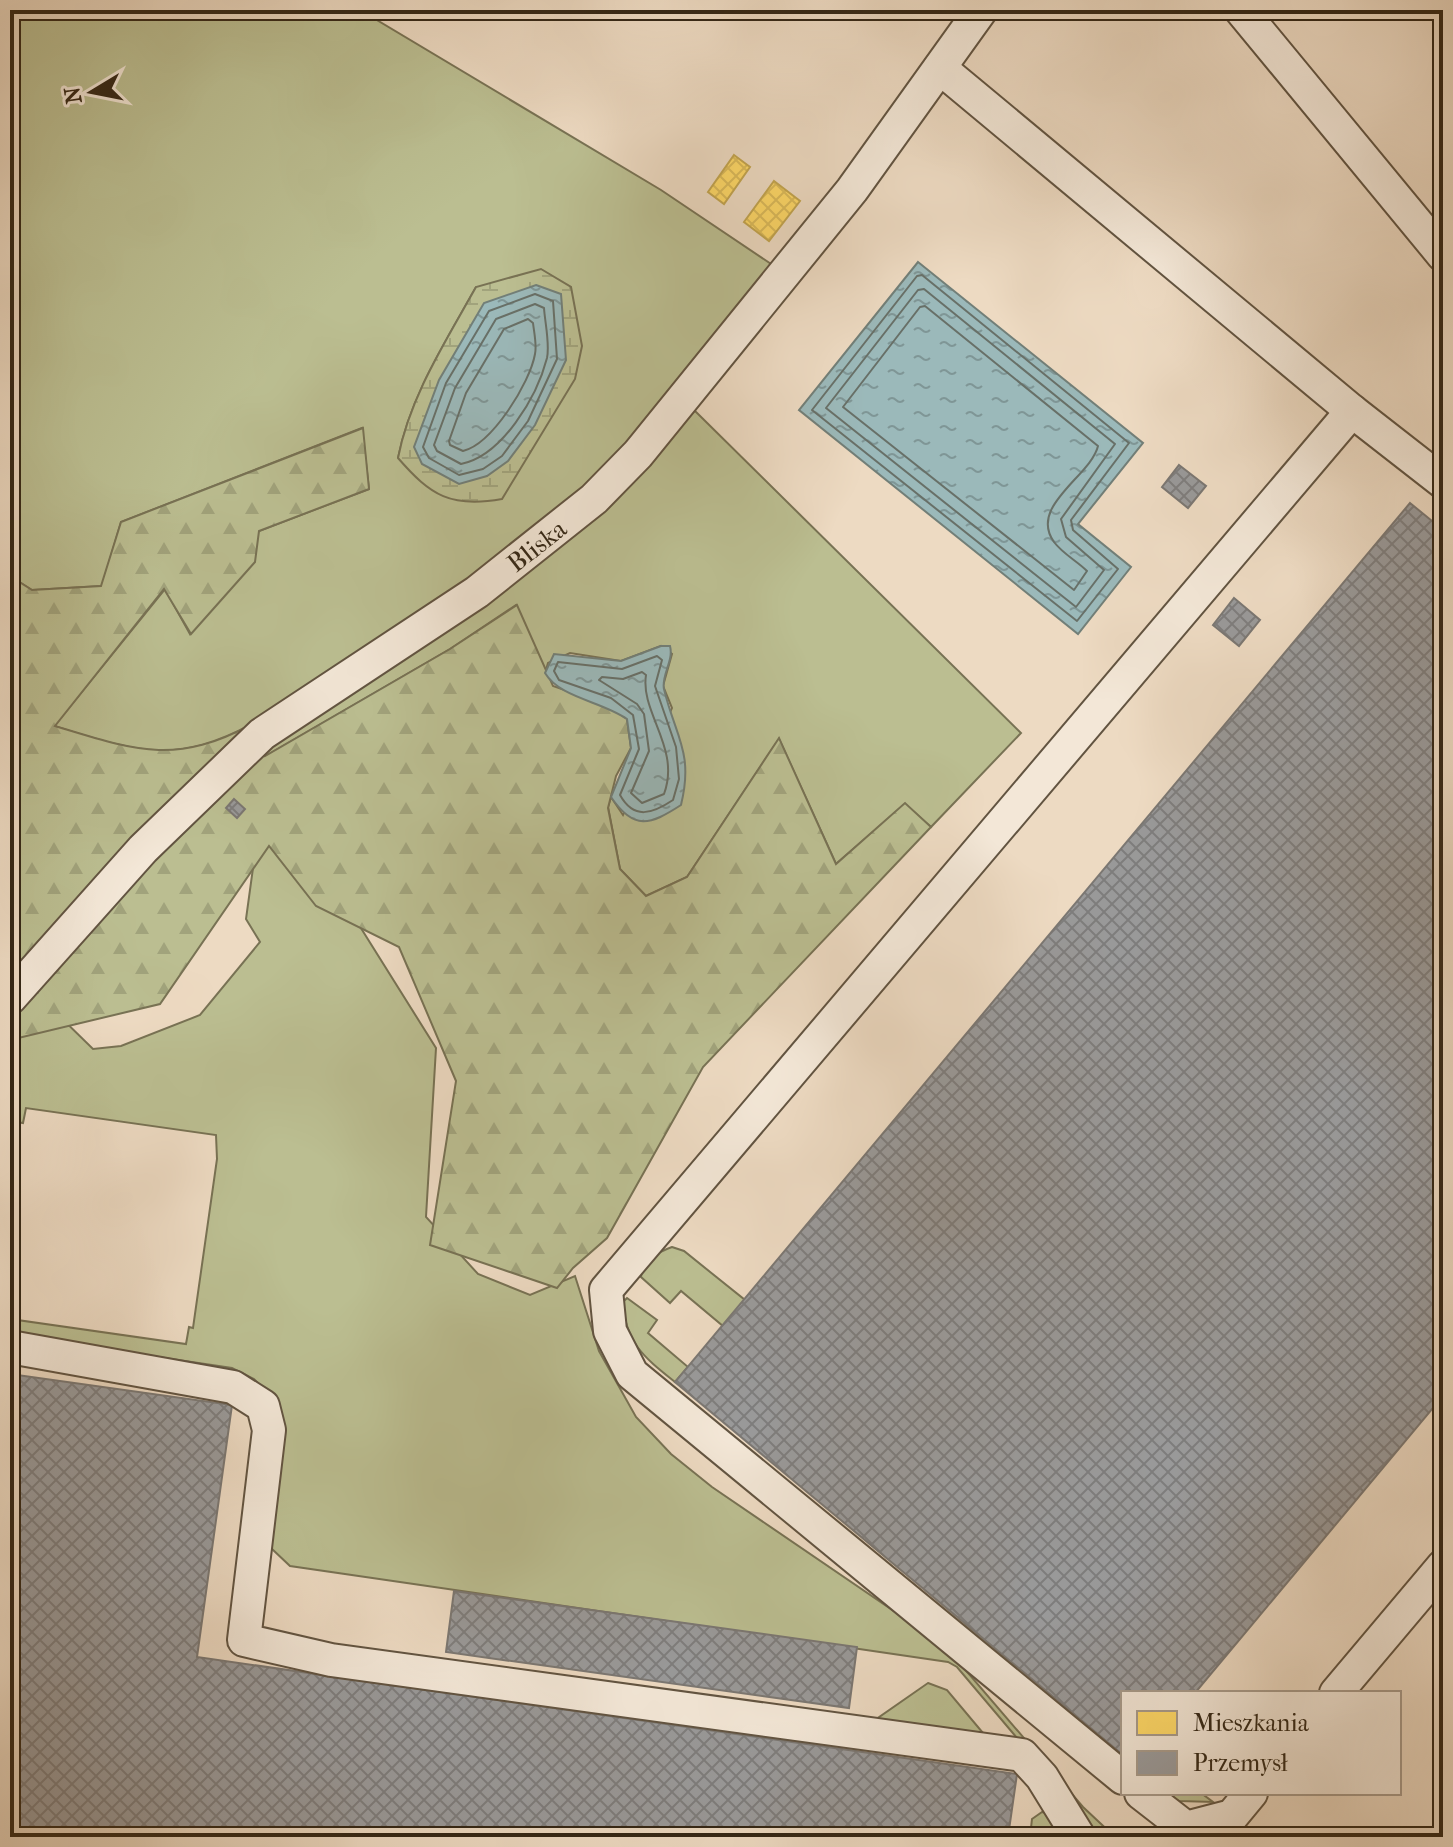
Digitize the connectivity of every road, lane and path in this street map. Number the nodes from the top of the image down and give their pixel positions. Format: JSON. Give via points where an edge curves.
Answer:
{"nodes":[{"id":1,"x":981,"y":10,"type":"edge"},
{"id":2,"x":1241,"y":10,"type":"edge"},
{"id":3,"x":940,"y":68,"type":"junction"},
{"id":4,"x":1443,"y":255,"type":"edge"},
{"id":5,"x":1352,"y":411,"type":"junction"},
{"id":6,"x":1443,"y":482,"type":"edge"},
{"id":7,"x":10,"y":998,"type":"edge"},
{"id":8,"x":10,"y":1347,"type":"edge"},
{"id":9,"x":1443,"y":1566,"type":"edge"},
{"id":10,"x":1338,"y":1691,"type":"edge"},
{"id":11,"x":1121,"y":1776,"type":"edge"},
{"id":12,"x":1144,"y":1795,"type":"edge"},
{"id":13,"x":1249,"y":1795,"type":"edge"},
{"id":14,"x":1079,"y":1837,"type":"edge"}],
"edges":[{"from":1,"to":3,"type":"street","name":"Bliska"},
{"from":2,"to":4,"type":"street"},
{"from":3,"to":5,"type":"street"},
{"from":3,"to":7,"type":"street","name":"Bliska","via":[[852,190],[638,454],[594,499],[477,592],[251,743],[143,849]]},
{"from":5,"to":6,"type":"street"},
{"from":5,"to":11,"type":"street","via":[[606,1290],[610,1331],[632,1374]]},
{"from":8,"to":14,"type":"street","via":[[233,1387],[263,1406],[269,1430],[244,1640],[331,1660],[1022,1755]]},
{"from":9,"to":10,"type":"street"},
{"from":12,"to":13,"type":"street","via":[[1186,1828],[1232,1816]]}]}
